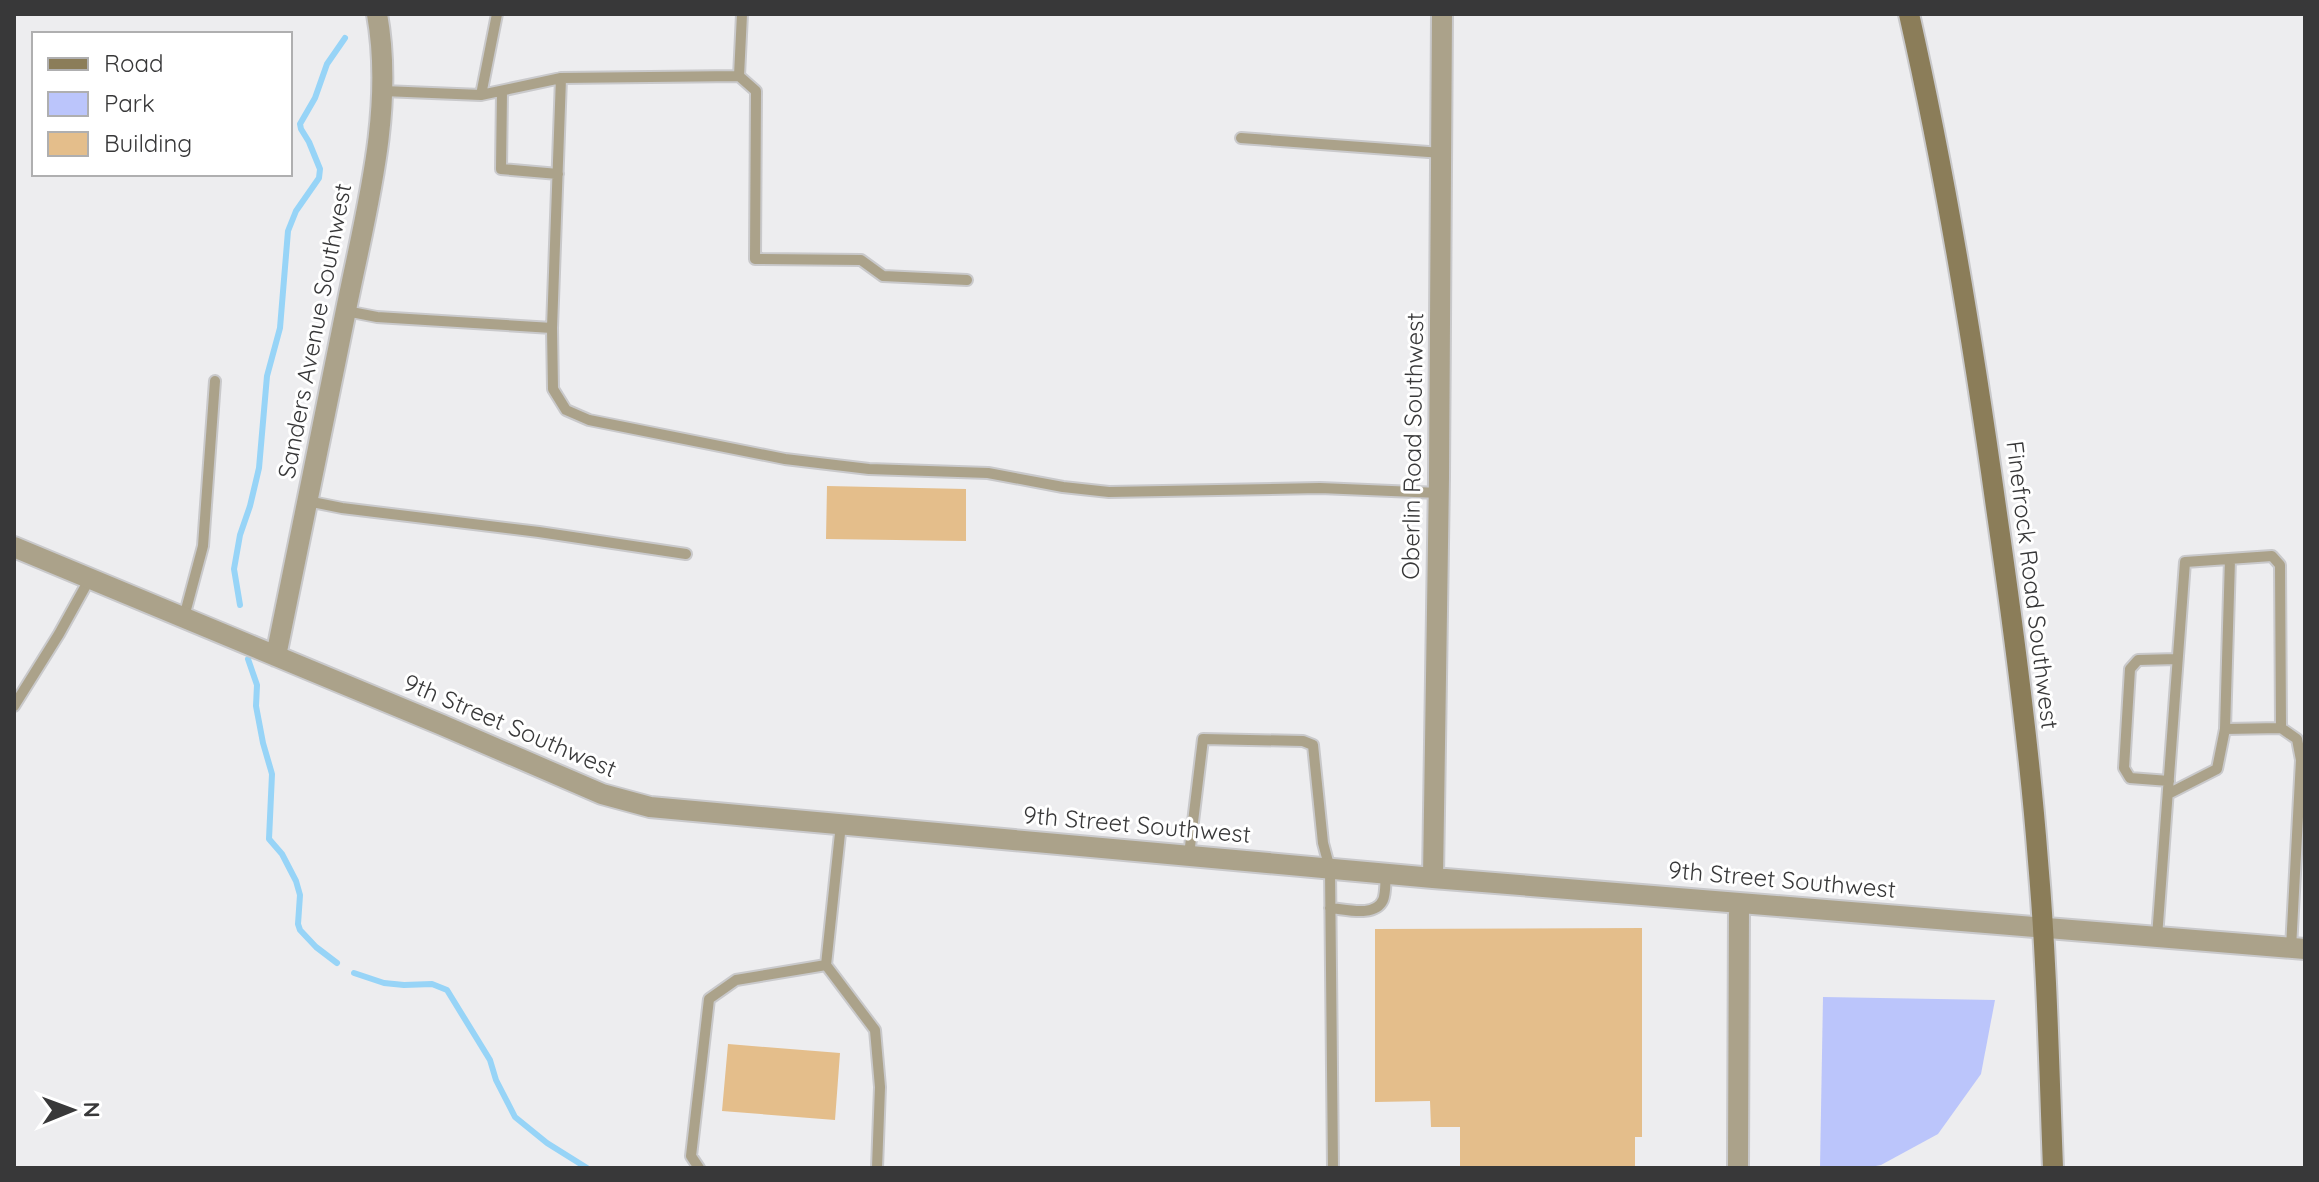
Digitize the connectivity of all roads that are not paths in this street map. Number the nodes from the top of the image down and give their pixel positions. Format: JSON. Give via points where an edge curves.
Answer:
{"nodes":[{"id":1,"x":377,"y":14,"type":"edge"},
{"id":2,"x":497,"y":14,"type":"edge"},
{"id":3,"x":742,"y":14,"type":"edge"},
{"id":4,"x":1442,"y":14,"type":"edge"},
{"id":5,"x":1909,"y":14,"type":"edge"},
{"id":6,"x":739,"y":76,"type":"junction"},
{"id":7,"x":561,"y":78,"type":"junction"},
{"id":8,"x":383,"y":91,"type":"junction"},
{"id":9,"x":502,"y":91,"type":"junction"},
{"id":10,"x":481,"y":95,"type":"junction"},
{"id":11,"x":1241,"y":138,"type":"dead end"},
{"id":12,"x":1442,"y":153,"type":"junction"},
{"id":13,"x":558,"y":174,"type":"junction"},
{"id":14,"x":967,"y":280,"type":"dead end"},
{"id":15,"x":346,"y":311,"type":"junction"},
{"id":16,"x":552,"y":328,"type":"junction"},
{"id":17,"x":215,"y":381,"type":"dead end"},
{"id":18,"x":1439,"y":493,"type":"junction"},
{"id":19,"x":307,"y":501,"type":"junction"},
{"id":20,"x":14,"y":547,"type":"edge"},
{"id":21,"x":686,"y":554,"type":"dead end"},
{"id":22,"x":2230,"y":559,"type":"junction"},
{"id":23,"x":90,"y":578,"type":"junction"},
{"id":24,"x":184,"y":617,"type":"junction"},
{"id":25,"x":276,"y":656,"type":"junction"},
{"id":26,"x":2177,"y":659,"type":"junction"},
{"id":27,"x":14,"y":706,"type":"edge"},
{"id":28,"x":2281,"y":728,"type":"junction"},
{"id":29,"x":2225,"y":729,"type":"junction"},
{"id":30,"x":2169,"y":781,"type":"junction"},
{"id":31,"x":2168,"y":794,"type":"junction"},
{"id":32,"x":841,"y":824,"type":"junction"},
{"id":33,"x":1189,"y":855,"type":"junction"},
{"id":34,"x":1330,"y":869,"type":"junction"},
{"id":35,"x":1386,"y":874,"type":"junction"},
{"id":36,"x":1433,"y":878,"type":"junction"},
{"id":37,"x":1739,"y":903,"type":"junction"},
{"id":38,"x":1330,"y":908,"type":"junction"},
{"id":39,"x":2042,"y":927,"type":"junction"},
{"id":40,"x":2157,"y":937,"type":"junction"},
{"id":41,"x":2298,"y":949,"type":"edge"},
{"id":42,"x":826,"y":965,"type":"junction"},
{"id":43,"x":699,"y":1168,"type":"edge"},
{"id":44,"x":877,"y":1168,"type":"edge"},
{"id":45,"x":1333,"y":1168,"type":"edge"},
{"id":46,"x":1738,"y":1168,"type":"edge"},
{"id":47,"x":2053,"y":1168,"type":"edge"}],
"edges":[{"from":1,"to":8,"type":"street","name":"Sanders Avenue Southwest"},
{"from":2,"to":10,"type":"lane"},
{"from":3,"to":6,"type":"lane"},
{"from":4,"to":12,"type":"street","name":"Oberlin Road Southwest"},
{"from":5,"to":39,"type":"main road","name":"Finefrock Road Southwest","via":[[1986,438],[2030,775]]},
{"from":6,"to":7,"type":"lane"},
{"from":6,"to":14,"type":"lane","via":[[756,91],[755,259],[861,260],[883,276]]},
{"from":7,"to":9,"type":"lane"},
{"from":7,"to":13,"type":"lane"},
{"from":8,"to":10,"type":"lane"},
{"from":8,"to":15,"type":"street","name":"Sanders Avenue Southwest"},
{"from":9,"to":10,"type":"lane"},
{"from":9,"to":13,"type":"lane","via":[[501,169]]},
{"from":11,"to":12,"type":"lane"},
{"from":12,"to":18,"type":"street","name":"Oberlin Road Southwest"},
{"from":13,"to":16,"type":"lane"},
{"from":15,"to":16,"type":"lane"},
{"from":15,"to":19,"type":"street","name":"Sanders Avenue Southwest"},
{"from":16,"to":18,"type":"lane","via":[[553,389],[566,410],[589,420],[785,459],[869,469],[988,473],[1109,492],[1320,488]]},
{"from":17,"to":24,"type":"lane","via":[[203,546]]},
{"from":18,"to":36,"type":"street","name":"Oberlin Road Southwest"},
{"from":19,"to":21,"type":"lane"},
{"from":19,"to":25,"type":"street","name":"Sanders Avenue Southwest"},
{"from":20,"to":23,"type":"street","name":"9th Street Southwest"},
{"from":22,"to":26,"type":"lane","via":[[2185,562]]},
{"from":22,"to":28,"type":"lane","via":[[2272,556],[2280,565]]},
{"from":22,"to":29,"type":"lane"},
{"from":23,"to":24,"type":"street","name":"9th Street Southwest"},
{"from":23,"to":27,"type":"lane"},
{"from":24,"to":25,"type":"street","name":"9th Street Southwest"},
{"from":25,"to":32,"type":"street","name":"9th Street Southwest","via":[[626,802]]},
{"from":26,"to":30,"type":"lane"},
{"from":26,"to":30,"type":"lane","via":[[2138,660],[2130,669],[2124,768],[2130,778]]},
{"from":28,"to":29,"type":"lane"},
{"from":28,"to":41,"type":"lane","via":[[2297,739],[2301,760]]},
{"from":29,"to":31,"type":"lane","via":[[2217,769]]},
{"from":30,"to":31,"type":"lane"},
{"from":31,"to":40,"type":"lane"},
{"from":32,"to":33,"type":"street","name":"9th Street Southwest"},
{"from":32,"to":42,"type":"lane"},
{"from":33,"to":34,"type":"street","name":"9th Street Southwest"},
{"from":33,"to":34,"type":"lane","via":[[1203,739],[1303,741],[1313,745]]},
{"from":34,"to":35,"type":"street","name":"9th Street Southwest"},
{"from":34,"to":38,"type":"lane"},
{"from":35,"to":36,"type":"street","name":"9th Street Southwest"},
{"from":35,"to":38,"type":"lane","via":[[1383,899],[1376,908]]},
{"from":36,"to":37,"type":"street","name":"9th Street Southwest"},
{"from":37,"to":39,"type":"street","name":"9th Street Southwest"},
{"from":37,"to":46,"type":"street"},
{"from":38,"to":45,"type":"lane"},
{"from":39,"to":40,"type":"street","name":"9th Street Southwest"},
{"from":39,"to":47,"type":"main road","name":"Finefrock Road Southwest"},
{"from":40,"to":41,"type":"street","name":"9th Street Southwest"},
{"from":42,"to":43,"type":"lane","via":[[736,980],[709,999],[691,1156]]},
{"from":42,"to":44,"type":"lane","via":[[875,1030],[880,1087]]}]}
